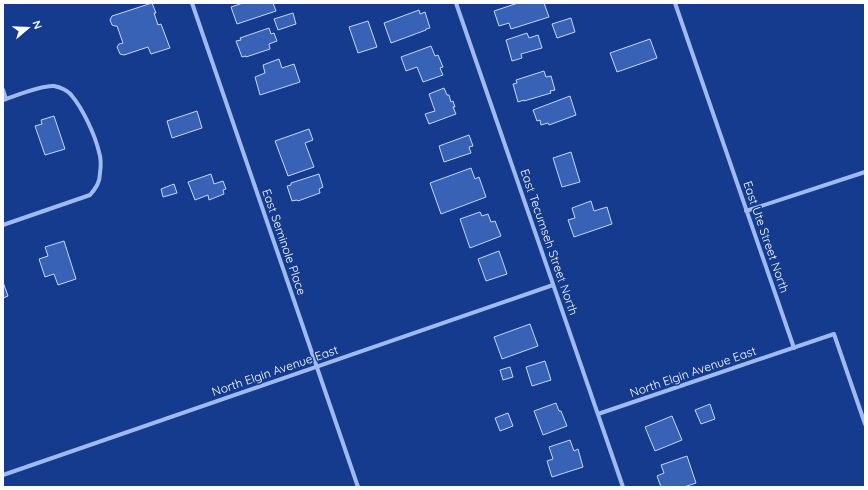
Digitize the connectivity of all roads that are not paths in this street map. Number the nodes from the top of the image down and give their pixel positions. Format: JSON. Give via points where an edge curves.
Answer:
{"nodes":[{"id":1,"x":192,"y":3,"type":"edge"},
{"id":2,"x":456,"y":3,"type":"edge"},
{"id":3,"x":675,"y":3,"type":"edge"},
{"id":4,"x":3,"y":90,"type":"edge"},
{"id":5,"x":4,"y":99,"type":"edge"},
{"id":6,"x":865,"y":172,"type":"edge"},
{"id":7,"x":746,"y":211,"type":"junction"},
{"id":8,"x":3,"y":226,"type":"edge"},
{"id":9,"x":553,"y":285,"type":"junction"},
{"id":10,"x":794,"y":348,"type":"junction"},
{"id":11,"x":316,"y":367,"type":"junction"},
{"id":12,"x":598,"y":414,"type":"junction"},
{"id":13,"x":865,"y":424,"type":"edge"},
{"id":14,"x":3,"y":475,"type":"edge"},
{"id":15,"x":358,"y":487,"type":"edge"},
{"id":16,"x":623,"y":487,"type":"edge"}],
"edges":[{"from":1,"to":11,"type":"street","name":"East Seminole Place"},
{"from":2,"to":9,"type":"street","name":"East Tecumseh Street North"},
{"from":3,"to":7,"type":"street","name":"East Ute Street North"},
{"from":4,"to":5,"type":"street"},
{"from":5,"to":8,"type":"street","via":[[41,88],[54,86],[63,89],[71,95],[85,118],[99,152],[101,164],[98,186],[90,195]]},
{"from":6,"to":7,"type":"street"},
{"from":7,"to":10,"type":"street","name":"East Ute Street North"},
{"from":9,"to":11,"type":"street","name":"North Elgin Avenue East"},
{"from":9,"to":12,"type":"street","name":"East Tecumseh Street North"},
{"from":10,"to":12,"type":"street","name":"North Elgin Avenue East"},
{"from":10,"to":13,"type":"street","via":[[834,334]]},
{"from":11,"to":14,"type":"street","name":"North Elgin Avenue East"},
{"from":11,"to":15,"type":"street","name":"East Seminole Place"},
{"from":12,"to":16,"type":"street","name":"East Tecumseh Street North"}]}
